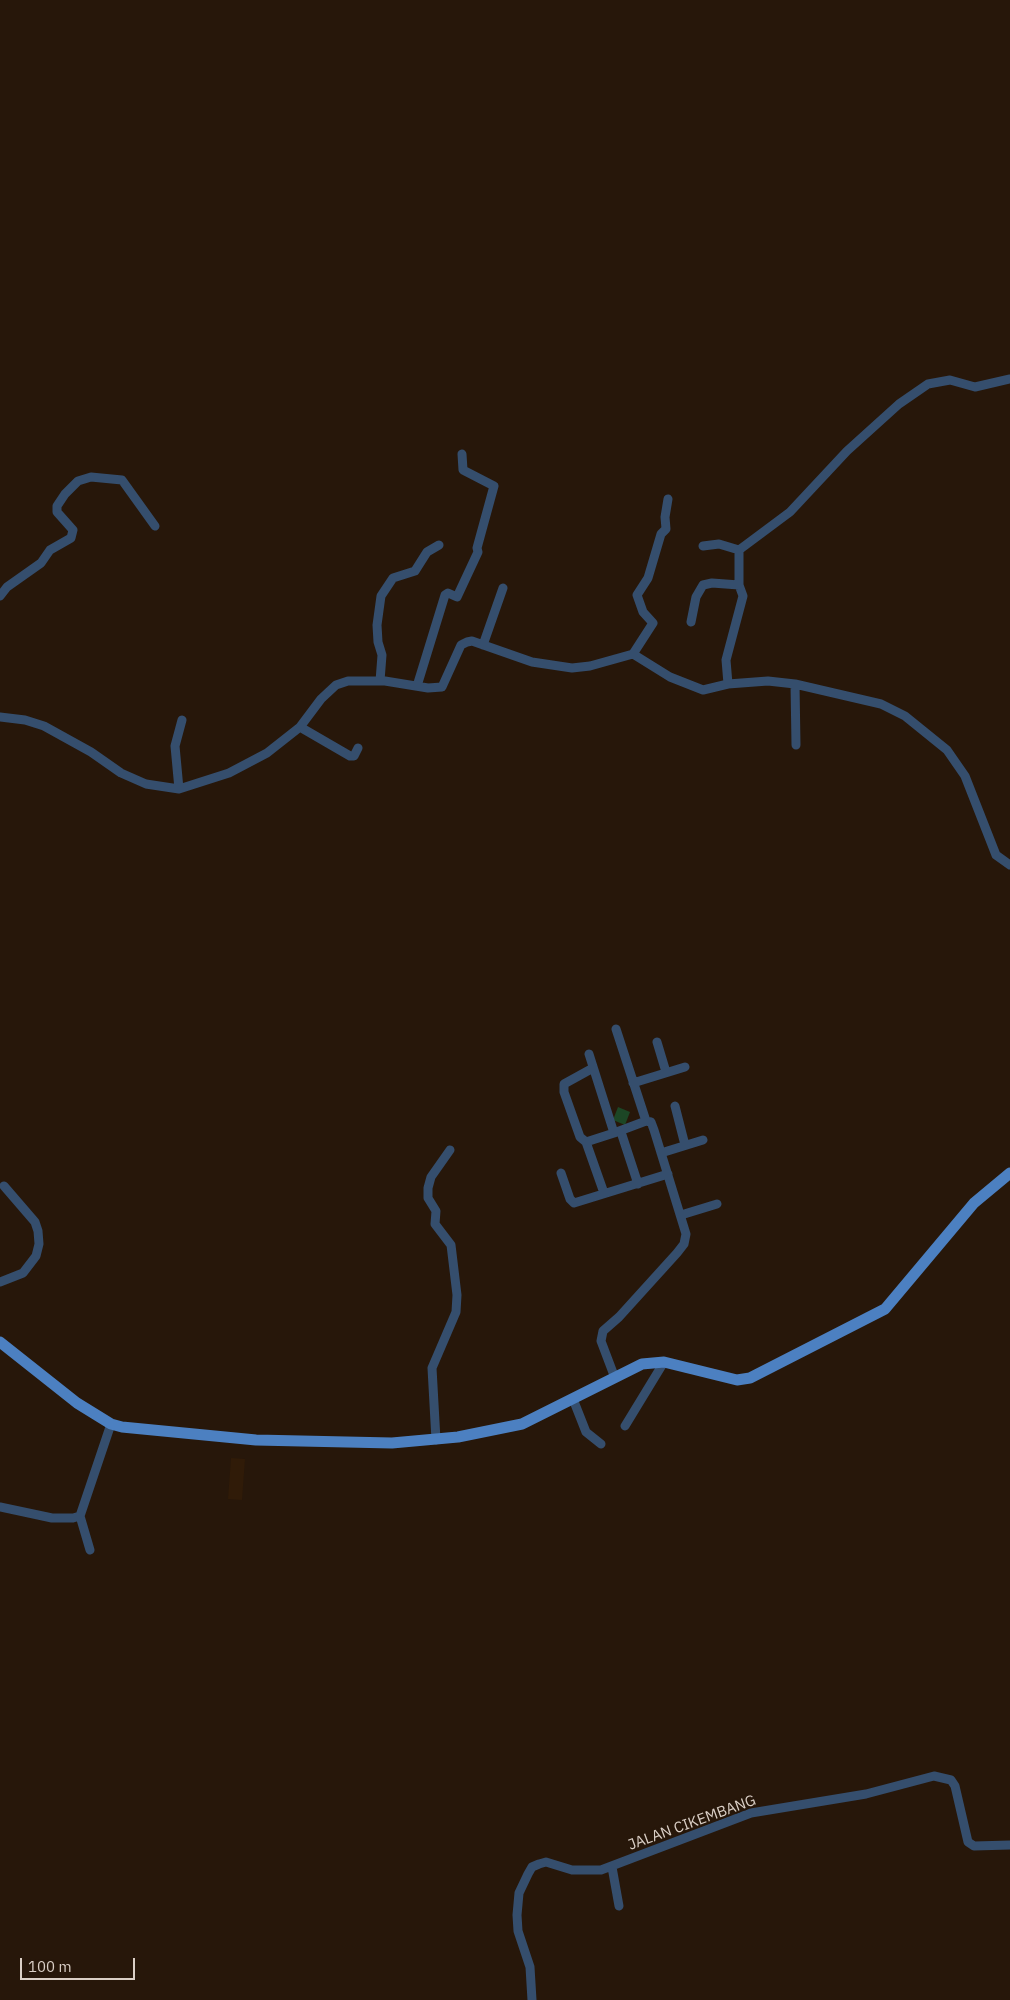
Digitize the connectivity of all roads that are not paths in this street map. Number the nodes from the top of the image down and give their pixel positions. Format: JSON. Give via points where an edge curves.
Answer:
{"nodes":[{"id":1,"x":1010,"y":379,"type":"edge"},
{"id":2,"x":462,"y":454,"type":"dead end"},
{"id":3,"x":668,"y":499,"type":"dead end"},
{"id":4,"x":154,"y":526,"type":"dead end"},
{"id":5,"x":439,"y":545,"type":"dead end"},
{"id":6,"x":703,"y":546,"type":"dead end"},
{"id":7,"x":739,"y":550,"type":"junction"},
{"id":8,"x":739,"y":585,"type":"junction"},
{"id":9,"x":503,"y":588,"type":"dead end"},
{"id":10,"x":0,"y":596,"type":"edge"},
{"id":11,"x":691,"y":622,"type":"dead end"},
{"id":12,"x":483,"y":645,"type":"junction"},
{"id":13,"x":633,"y":654,"type":"junction"},
{"id":14,"x":380,"y":681,"type":"junction"},
{"id":15,"x":728,"y":684,"type":"junction"},
{"id":16,"x":795,"y":684,"type":"junction"},
{"id":17,"x":417,"y":686,"type":"junction"},
{"id":18,"x":0,"y":717,"type":"edge"},
{"id":19,"x":182,"y":720,"type":"dead end"},
{"id":20,"x":300,"y":727,"type":"junction"},
{"id":21,"x":796,"y":745,"type":"dead end"},
{"id":22,"x":358,"y":748,"type":"dead end"},
{"id":23,"x":179,"y":789,"type":"junction"},
{"id":24,"x":1010,"y":865,"type":"edge"},
{"id":25,"x":616,"y":1029,"type":"dead end"},
{"id":26,"x":657,"y":1042,"type":"dead end"},
{"id":27,"x":589,"y":1054,"type":"dead end"},
{"id":28,"x":684,"y":1067,"type":"dead end"},
{"id":29,"x":593,"y":1068,"type":"junction"},
{"id":30,"x":666,"y":1072,"type":"junction"},
{"id":31,"x":633,"y":1083,"type":"junction"},
{"id":32,"x":675,"y":1106,"type":"dead end"},
{"id":33,"x":646,"y":1121,"type":"junction"},
{"id":34,"x":618,"y":1132,"type":"junction"},
{"id":35,"x":703,"y":1140,"type":"dead end"},
{"id":36,"x":586,"y":1142,"type":"junction"},
{"id":37,"x":685,"y":1145,"type":"junction"},
{"id":38,"x":450,"y":1150,"type":"dead end"},
{"id":39,"x":661,"y":1153,"type":"junction"},
{"id":40,"x":561,"y":1173,"type":"dead end"},
{"id":41,"x":1010,"y":1173,"type":"edge"},
{"id":42,"x":668,"y":1174,"type":"junction"},
{"id":43,"x":638,"y":1184,"type":"junction"},
{"id":44,"x":4,"y":1186,"type":"dead end"},
{"id":45,"x":604,"y":1193,"type":"junction"},
{"id":46,"x":717,"y":1204,"type":"dead end"},
{"id":47,"x":682,"y":1215,"type":"junction"},
{"id":48,"x":0,"y":1282,"type":"edge"},
{"id":49,"x":0,"y":1342,"type":"edge"},
{"id":50,"x":664,"y":1362,"type":"junction"},
{"id":51,"x":615,"y":1378,"type":"junction"},
{"id":52,"x":573,"y":1399,"type":"junction"},
{"id":53,"x":111,"y":1424,"type":"junction"},
{"id":54,"x":624,"y":1426,"type":"dead end"},
{"id":55,"x":436,"y":1440,"type":"junction"},
{"id":56,"x":602,"y":1444,"type":"dead end"},
{"id":57,"x":0,"y":1507,"type":"edge"},
{"id":58,"x":80,"y":1516,"type":"junction"},
{"id":59,"x":90,"y":1550,"type":"dead end"},
{"id":60,"x":1010,"y":1845,"type":"edge"},
{"id":61,"x":612,"y":1867,"type":"junction"},
{"id":62,"x":619,"y":1906,"type":"dead end"},
{"id":63,"x":532,"y":2000,"type":"edge"}],
"edges":[{"from":1,"to":7,"type":"street","via":[[975,387],[941,379],[928,384],[899,404],[847,450],[790,512]]},
{"from":2,"to":17,"type":"street","via":[[463,470],[494,486],[478,552],[457,597],[445,595]]},
{"from":3,"to":13,"type":"street","via":[[666,529],[661,534],[648,578],[638,595],[643,612],[653,623]]},
{"from":4,"to":10,"type":"street","via":[[122,480],[91,477],[78,480],[57,506],[57,512],[73,530],[71,538],[50,550],[42,563],[7,587]]},
{"from":5,"to":14,"type":"street","via":[[427,552],[415,571],[393,578],[381,596],[377,625],[382,655]]},
{"from":6,"to":7,"type":"street","via":[[718,544]]},
{"from":7,"to":8,"type":"street"},
{"from":8,"to":11,"type":"street","via":[[703,585],[696,597]]},
{"from":8,"to":15,"type":"street","via":[[743,596],[726,660]]},
{"from":9,"to":12,"type":"street"},
{"from":12,"to":13,"type":"street","via":[[532,662],[572,668]]},
{"from":12,"to":17,"type":"street","via":[[472,641],[461,645],[442,687]]},
{"from":13,"to":15,"type":"street","via":[[685,684],[703,690]]},
{"from":14,"to":17,"type":"street"},
{"from":14,"to":20,"type":"street","via":[[348,680],[336,685]]},
{"from":15,"to":16,"type":"street","via":[[768,681]]},
{"from":16,"to":21,"type":"street"},
{"from":16,"to":24,"type":"street","via":[[881,704],[905,716],[941,745],[965,776],[996,855]]},
{"from":18,"to":23,"type":"street","via":[[44,726],[121,773],[146,784]]},
{"from":19,"to":23,"type":"street","via":[[174,746]]},
{"from":20,"to":22,"type":"street","via":[[350,756],[354,756]]},
{"from":20,"to":23,"type":"street","via":[[259,757],[229,773]]},
{"from":25,"to":31,"type":"street"},
{"from":26,"to":30,"type":"street"},
{"from":27,"to":29,"type":"street"},
{"from":28,"to":30,"type":"street"},
{"from":29,"to":34,"type":"street"},
{"from":29,"to":36,"type":"street","via":[[563,1086],[580,1137]]},
{"from":30,"to":31,"type":"street"},
{"from":31,"to":33,"type":"street"},
{"from":32,"to":37,"type":"street"},
{"from":33,"to":34,"type":"street"},
{"from":33,"to":39,"type":"street","via":[[650,1122]]},
{"from":34,"to":36,"type":"street"},
{"from":34,"to":43,"type":"street"},
{"from":35,"to":37,"type":"street"},
{"from":36,"to":45,"type":"street"},
{"from":37,"to":39,"type":"street"},
{"from":38,"to":55,"type":"street","via":[[431,1177],[428,1188],[428,1198],[436,1211],[435,1224],[450,1245],[457,1295],[456,1312],[432,1368]]},
{"from":39,"to":42,"type":"street"},
{"from":40,"to":45,"type":"street","via":[[574,1203]]},
{"from":41,"to":50,"type":"main road","via":[[974,1203],[885,1309],[750,1378],[737,1380]]},
{"from":42,"to":43,"type":"street"},
{"from":42,"to":47,"type":"street"},
{"from":43,"to":45,"type":"street"},
{"from":44,"to":48,"type":"street","via":[[35,1222],[39,1244],[36,1256],[23,1273]]},
{"from":46,"to":47,"type":"street"},
{"from":47,"to":51,"type":"street","via":[[686,1234],[684,1244],[603,1331],[601,1341]]},
{"from":49,"to":53,"type":"main road","via":[[77,1404]]},
{"from":50,"to":51,"type":"main road","via":[[642,1364]]},
{"from":50,"to":54,"type":"street"},
{"from":51,"to":52,"type":"main road"},
{"from":52,"to":55,"type":"main road","via":[[514,1427]]},
{"from":52,"to":56,"type":"street","via":[[586,1432]]},
{"from":53,"to":55,"type":"main road","via":[[138,1431],[256,1440],[392,1443]]},
{"from":53,"to":58,"type":"street"},
{"from":57,"to":58,"type":"street","via":[[52,1518]]},
{"from":58,"to":59,"type":"street"},
{"from":60,"to":61,"type":"street","name":"JALAN CIKEMBANG","via":[[974,1846],[968,1842],[955,1786],[951,1780],[934,1776],[866,1794],[751,1813]]},
{"from":61,"to":62,"type":"street"},
{"from":61,"to":63,"type":"street","name":"JALAN CIKEMBANG","via":[[572,1870],[546,1862],[532,1867],[519,1894],[517,1915],[518,1931],[530,1967]]}]}
